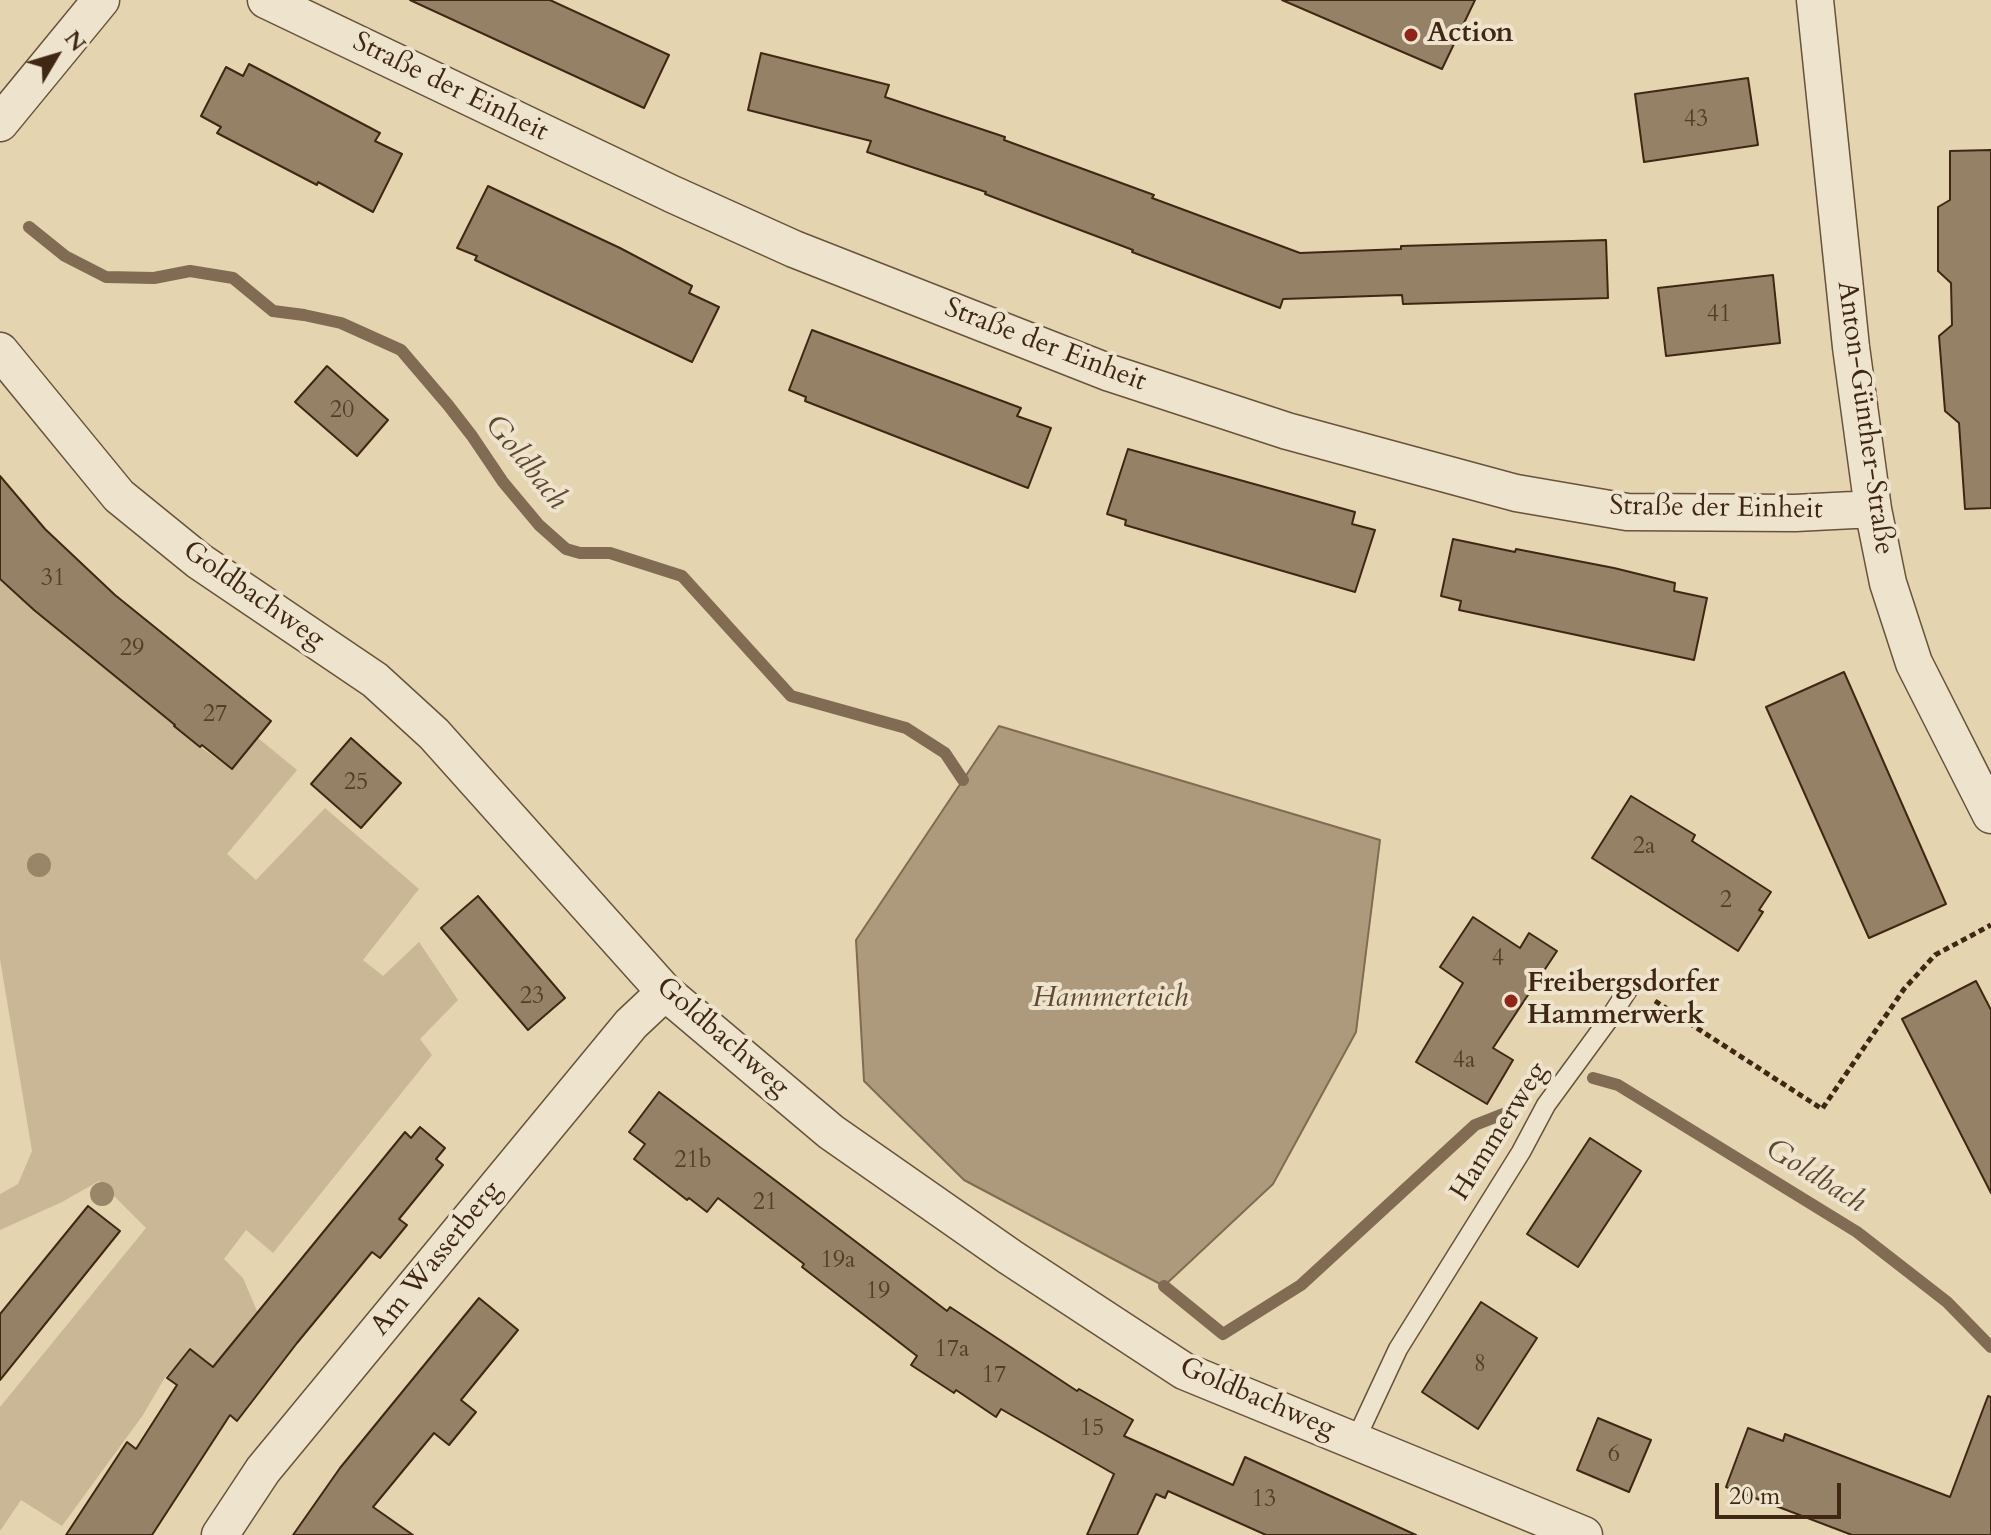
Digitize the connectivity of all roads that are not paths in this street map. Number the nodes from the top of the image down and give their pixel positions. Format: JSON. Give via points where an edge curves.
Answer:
{"nodes":[{"id":1,"x":101,"y":0,"type":"edge"},
{"id":2,"x":266,"y":0,"type":"edge"},
{"id":3,"x":1815,"y":0,"type":"edge"},
{"id":4,"x":0,"y":123,"type":"edge"},
{"id":5,"x":0,"y":351,"type":"edge"},
{"id":6,"x":1873,"y":509,"type":"junction"},
{"id":7,"x":1991,"y":815,"type":"edge"},
{"id":8,"x":1631,"y":985,"type":"road end"},
{"id":9,"x":665,"y":992,"type":"junction"},
{"id":10,"x":1355,"y":1441,"type":"junction"},
{"id":11,"x":220,"y":1535,"type":"edge"},
{"id":12,"x":1584,"y":1535,"type":"edge"}],
"edges":[{"from":1,"to":4,"type":"street"},
{"from":2,"to":6,"type":"street","name":"Straße der Einheit","via":[[794,249],[1110,373],[1287,431],[1516,493],[1627,512]]},
{"from":3,"to":6,"type":"street","name":"Anton-Günther-Straße"},
{"from":5,"to":9,"type":"street","name":"Goldbachweg","via":[[119,496],[199,561],[375,680],[434,734]]},
{"from":6,"to":7,"type":"street","name":"Anton-Günther-Straße","via":[[1888,583],[1914,663]]},
{"from":8,"to":10,"type":"lane","name":"Hammerweg","via":[[1546,1105],[1398,1349]]},
{"from":9,"to":10,"type":"street","name":"Goldbachweg","via":[[831,1132],[1184,1371]]},
{"from":9,"to":11,"type":"street","name":"Am Wasserberg","via":[[631,1024],[263,1470]]},
{"from":10,"to":12,"type":"street","name":"Goldbachweg"}]}
